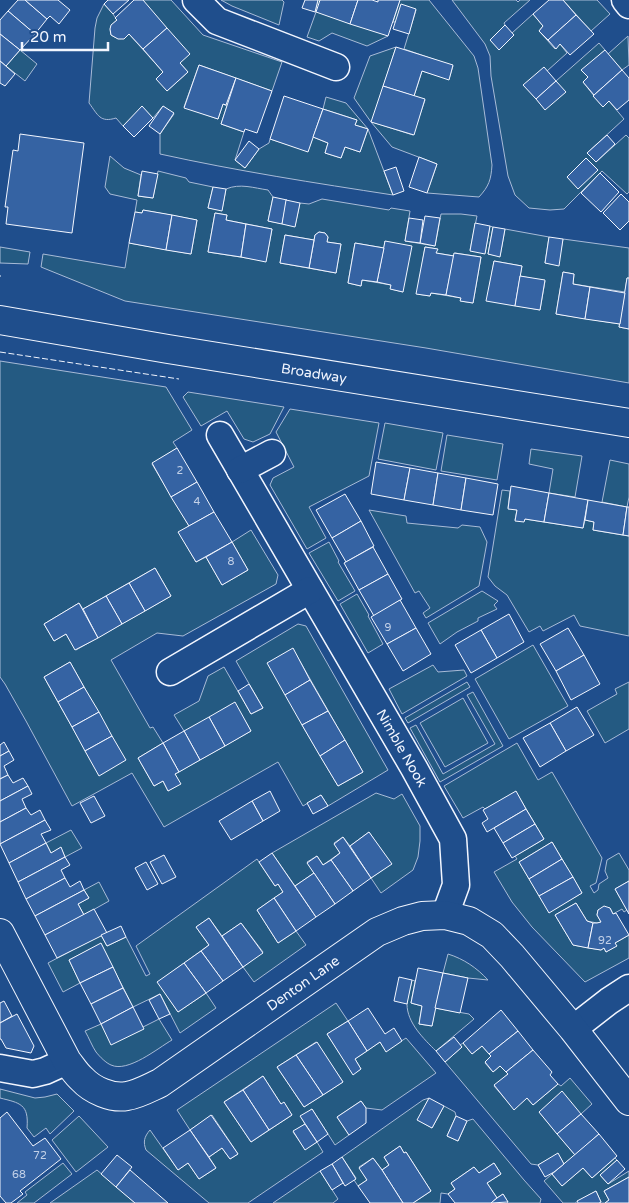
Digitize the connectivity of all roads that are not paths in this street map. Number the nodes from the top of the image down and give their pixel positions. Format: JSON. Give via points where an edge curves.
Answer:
{"nodes":[{"id":1,"x":196,"y":0,"type":"edge"},
{"id":2,"x":625,"y":0,"type":"edge"},
{"id":3,"x":629,"y":5,"type":"edge"},
{"id":4,"x":336,"y":67,"type":"dead end"},
{"id":5,"x":0,"y":320,"type":"edge"},
{"id":6,"x":629,"y":423,"type":"edge"},
{"id":7,"x":220,"y":435,"type":"dead end"},
{"id":8,"x":272,"y":453,"type":"dead end"},
{"id":9,"x":240,"y":470,"type":"junction"},
{"id":10,"x":310,"y":590,"type":"junction"},
{"id":11,"x":170,"y":672,"type":"dead end"},
{"id":12,"x":445,"y":915,"type":"junction"},
{"id":13,"x":0,"y":933,"type":"edge"},
{"id":14,"x":629,"y":988,"type":"edge"},
{"id":15,"x":573,"y":1028,"type":"junction"},
{"id":16,"x":68,"y":1061,"type":"junction"},
{"id":17,"x":0,"y":1068,"type":"edge"},
{"id":18,"x":629,"y":1101,"type":"edge"}],
"edges":[{"from":1,"to":4,"type":"street","via":[[217,21]]},
{"from":2,"to":3,"type":"street"},
{"from":5,"to":6,"type":"main road","name":"Broadway"},
{"from":7,"to":9,"type":"street","name":"Nimble Nook"},
{"from":8,"to":9,"type":"street"},
{"from":9,"to":10,"type":"street","name":"Nimble Nook"},
{"from":10,"to":11,"type":"street"},
{"from":10,"to":12,"type":"street","name":"Nimble Nook","via":[[453,840],[456,884]]},
{"from":12,"to":15,"type":"main road","name":"Denton Lane","via":[[469,921],[492,935]]},
{"from":12,"to":16,"type":"main road","name":"Denton Lane","via":[[403,920],[377,932],[160,1083],[142,1092],[125,1096],[95,1090]]},
{"from":13,"to":16,"type":"main road","name":"Denton Lane"},
{"from":14,"to":15,"type":"street"},
{"from":15,"to":18,"type":"main road","name":"Denton Lane"},
{"from":16,"to":17,"type":"street","via":[[33,1074]]}]}
